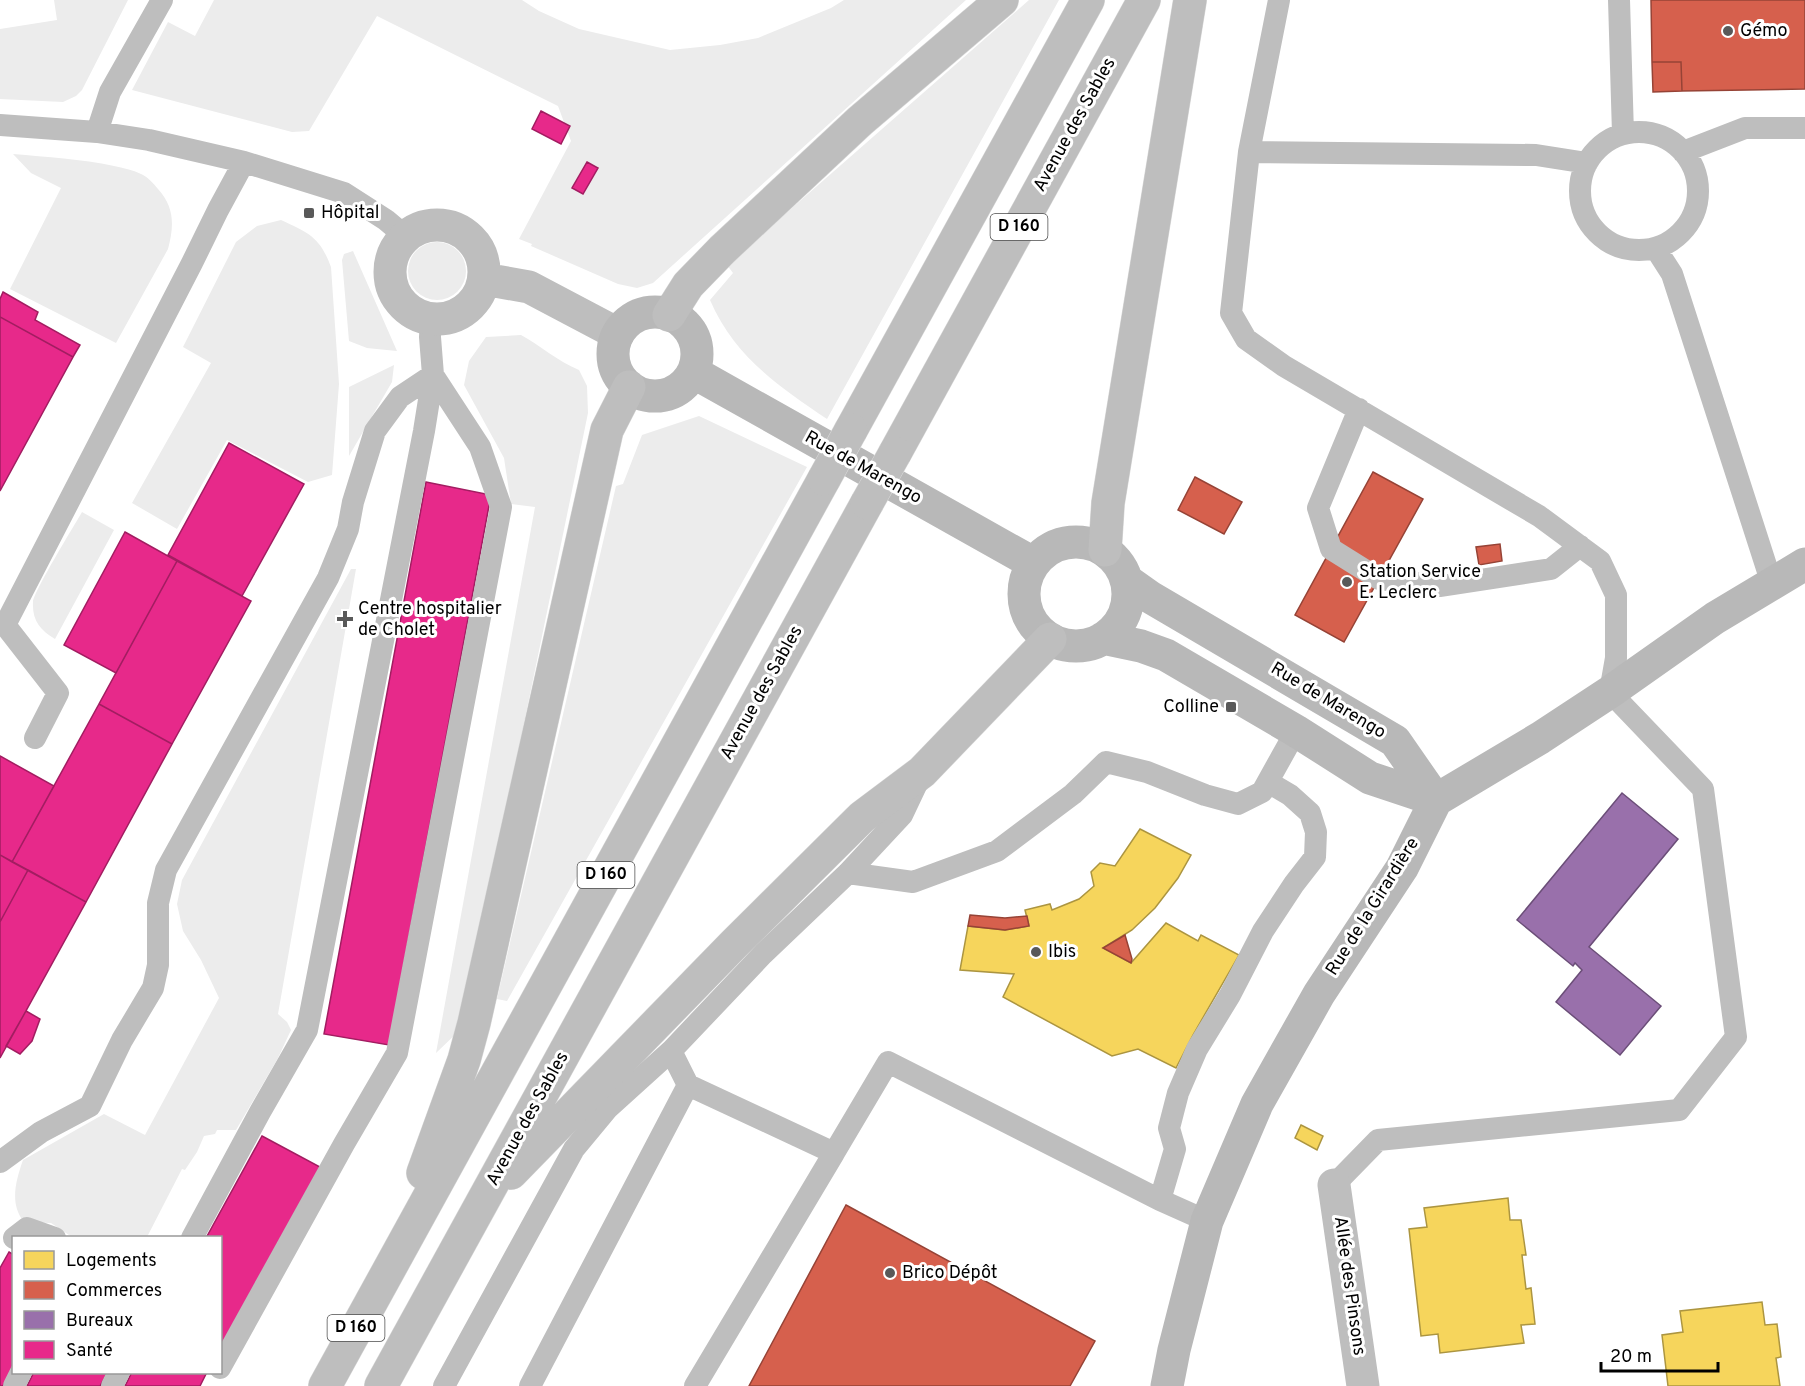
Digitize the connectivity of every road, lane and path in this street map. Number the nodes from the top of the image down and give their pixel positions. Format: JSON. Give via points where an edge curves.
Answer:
{"nodes":[{"id":1,"x":162,"y":0,"type":"edge"},
{"id":2,"x":1002,"y":0,"type":"edge"},
{"id":3,"x":1088,"y":0,"type":"edge"},
{"id":4,"x":1144,"y":0,"type":"edge"},
{"id":5,"x":1190,"y":0,"type":"edge"},
{"id":6,"x":1279,"y":0,"type":"edge"},
{"id":7,"x":1619,"y":0,"type":"edge"},
{"id":8,"x":0,"y":125,"type":"edge"},
{"id":9,"x":1805,"y":128,"type":"edge"},
{"id":10,"x":97,"y":132,"type":"junction"},
{"id":11,"x":1623,"y":134,"type":"junction"},
{"id":12,"x":1249,"y":152,"type":"junction"},
{"id":13,"x":1683,"y":152,"type":"junction"},
{"id":14,"x":244,"y":162,"type":"junction"},
{"id":15,"x":1587,"y":163,"type":"junction"},
{"id":16,"x":405,"y":236,"type":"junction"},
{"id":17,"x":1656,"y":249,"type":"junction"},
{"id":18,"x":484,"y":279,"type":"junction"},
{"id":19,"x":669,"y":315,"type":"junction"},
{"id":20,"x":431,"y":319,"type":"junction"},
{"id":21,"x":618,"y":334,"type":"junction"},
{"id":22,"x":693,"y":372,"type":"junction"},
{"id":23,"x":433,"y":375,"type":"junction"},
{"id":24,"x":629,"y":387,"type":"junction"},
{"id":25,"x":1359,"y":409,"type":"junction"},
{"id":26,"x":1580,"y":546,"type":"junction"},
{"id":27,"x":1105,"y":550,"type":"junction"},
{"id":28,"x":1034,"y":563,"type":"junction"},
{"id":29,"x":1805,"y":564,"type":"edge"},
{"id":30,"x":1126,"y":580,"type":"junction"},
{"id":31,"x":1772,"y":584,"type":"junction"},
{"id":32,"x":1102,"y":638,"type":"junction"},
{"id":33,"x":1050,"y":639,"type":"junction"},
{"id":34,"x":1610,"y":692,"type":"junction"},
{"id":35,"x":1296,"y":731,"type":"junction"},
{"id":36,"x":35,"y":738,"type":"dead end"},
{"id":37,"x":922,"y":772,"type":"junction"},
{"id":38,"x":1268,"y":782,"type":"junction"},
{"id":39,"x":1436,"y":800,"type":"junction"},
{"id":40,"x":848,"y":873,"type":"junction"},
{"id":41,"x":671,"y":1051,"type":"junction"},
{"id":42,"x":688,"y":1085,"type":"junction"},
{"id":43,"x":834,"y":1153,"type":"junction"},
{"id":44,"x":0,"y":1162,"type":"edge"},
{"id":45,"x":1335,"y":1185,"type":"joint"},
{"id":46,"x":1160,"y":1200,"type":"junction"},
{"id":47,"x":480,"y":1204,"type":"junction"},
{"id":48,"x":1207,"y":1221,"type":"junction"},
{"id":49,"x":17,"y":1236,"type":"edge"},
{"id":50,"x":49,"y":1236,"type":"edge"},
{"id":51,"x":193,"y":1236,"type":"edge"},
{"id":52,"x":388,"y":1271,"type":"junction"},
{"id":53,"x":222,"y":1364,"type":"edge"},
{"id":54,"x":324,"y":1386,"type":"edge"},
{"id":55,"x":381,"y":1386,"type":"edge"},
{"id":56,"x":444,"y":1386,"type":"edge"},
{"id":57,"x":530,"y":1386,"type":"edge"},
{"id":58,"x":696,"y":1386,"type":"edge"},
{"id":59,"x":1167,"y":1386,"type":"edge"},
{"id":60,"x":1362,"y":1386,"type":"edge"}],
"edges":[{"from":1,"to":10,"type":"lane","via":[[110,92]]},
{"from":2,"to":19,"type":"main road","via":[[860,121],[722,250],[688,285]]},
{"from":3,"to":52,"type":"main road","number":"D 160","bridge":true},
{"from":4,"to":47,"type":"main road","name":"Avenue des Sables","number":"D 160","bridge":true},
{"from":5,"to":27,"type":"main road","via":[[1110,491]]},
{"from":6,"to":12,"type":"lane"},
{"from":7,"to":11,"type":"lane"},
{"from":8,"to":10,"type":"lane"},
{"from":9,"to":13,"type":"lane","via":[[1745,128]]},
{"from":10,"to":14,"type":"lane"},
{"from":11,"to":13,"type":"lane","via":[[1654,134]]},
{"from":11,"to":15,"type":"lane","via":[[1596,150]]},
{"from":12,"to":15,"type":"lane","via":[[1536,155]]},
{"from":12,"to":25,"type":"lane","via":[[1232,313],[1246,339]]},
{"from":13,"to":17,"type":"lane","via":[[1694,166],[1699,186],[1698,207],[1675,240]]},
{"from":14,"to":16,"type":"lane","via":[[344,194]]},
{"from":14,"to":36,"type":"lane","via":[[5,625],[58,693]]},
{"from":15,"to":17,"type":"lane","via":[[1580,182],[1587,220],[1600,236],[1617,247],[1636,251]]},
{"from":16,"to":18,"type":"main road","via":[[432,225],[460,230],[480,251]]},
{"from":16,"to":20,"type":"main road","via":[[390,263],[394,293],[403,306]]},
{"from":17,"to":31,"type":"lane","via":[[1672,273]]},
{"from":18,"to":20,"type":"main road","via":[[478,297],[465,310],[449,318]]},
{"from":18,"to":21,"type":"main road","via":[[529,287]]},
{"from":19,"to":21,"type":"street","via":[[646,313],[635,317]]},
{"from":19,"to":22,"type":"street","via":[[690,332],[696,345]]},
{"from":20,"to":23,"type":"lane"},
{"from":21,"to":24,"type":"street","via":[[614,345],[615,368]]},
{"from":22,"to":24,"type":"street","via":[[687,383],[665,395],[640,394]]},
{"from":22,"to":28,"type":"street","name":"Rue de Marengo"},
{"from":23,"to":44,"type":"lane","via":[[400,398],[375,431],[348,529],[328,578],[166,870],[158,903],[158,965],[153,988],[90,1106],[41,1132]]},
{"from":23,"to":51,"type":"lane","via":[[307,1030]]},
{"from":23,"to":53,"type":"lane","via":[[480,447],[501,507],[397,1053]]},
{"from":24,"to":52,"type":"main road","via":[[607,430],[465,1060]]},
{"from":25,"to":26,"type":"lane","via":[[1539,516]]},
{"from":25,"to":26,"type":"lane","via":[[1318,507],[1331,549],[1379,579],[1441,586],[1551,569]]},
{"from":26,"to":34,"type":"lane","via":[[1600,561],[1616,595],[1616,658]]},
{"from":27,"to":28,"type":"street","via":[[1074,541],[1059,544]]},
{"from":27,"to":30,"type":"street","name":"Rue de Marengo","via":[[1122,568]]},
{"from":28,"to":33,"type":"street","via":[[1023,596],[1027,613]]},
{"from":29,"to":31,"type":"street"},
{"from":30,"to":32,"type":"street","via":[[1128,597],[1124,613],[1116,628]]},
{"from":30,"to":39,"type":"street","name":"Rue de Marengo","via":[[1395,741]]},
{"from":31,"to":34,"type":"street","via":[[1715,618]]},
{"from":32,"to":33,"type":"street","via":[[1076,646]]},
{"from":32,"to":35,"type":"street","via":[[1166,655]]},
{"from":33,"to":37,"type":"main road"},
{"from":34,"to":39,"type":"street"},
{"from":34,"to":45,"type":"lane","via":[[1702,789],[1736,1037],[1679,1110],[1378,1140]]},
{"from":35,"to":38,"type":"lane"},
{"from":35,"to":39,"type":"street","via":[[1370,778]]},
{"from":37,"to":40,"type":"lane","via":[[902,815]]},
{"from":37,"to":47,"type":"main road","via":[[862,817]]},
{"from":38,"to":40,"type":"lane","via":[[1262,792],[1238,804],[1106,762],[1073,794],[997,851],[913,882]]},
{"from":38,"to":46,"type":"lane","via":[[1310,813],[1316,832],[1315,857],[1263,931],[1197,1048],[1178,1093],[1169,1128],[1174,1149]]},
{"from":39,"to":48,"type":"street","name":"Rue de la Girardière","via":[[1402,868],[1319,993],[1257,1104]]},
{"from":40,"to":41,"type":"lane","via":[[763,954]]},
{"from":41,"to":42,"type":"lane"},
{"from":41,"to":56,"type":"lane","via":[[608,1108],[574,1149]]},
{"from":42,"to":43,"type":"lane"},
{"from":42,"to":57,"type":"lane"},
{"from":43,"to":46,"type":"lane","via":[[888,1062]]},
{"from":43,"to":58,"type":"lane"},
{"from":45,"to":60,"type":"main road","name":"Allée des Pinsons"},
{"from":46,"to":48,"type":"lane"},
{"from":47,"to":55,"type":"main road","name":"Avenue des Sables","number":"D 160"},
{"from":48,"to":59,"type":"street","name":"Rue de la Girardière"},
{"from":49,"to":50,"type":"lane","via":[[27,1228]]},
{"from":52,"to":54,"type":"main road","number":"D 160"}]}
